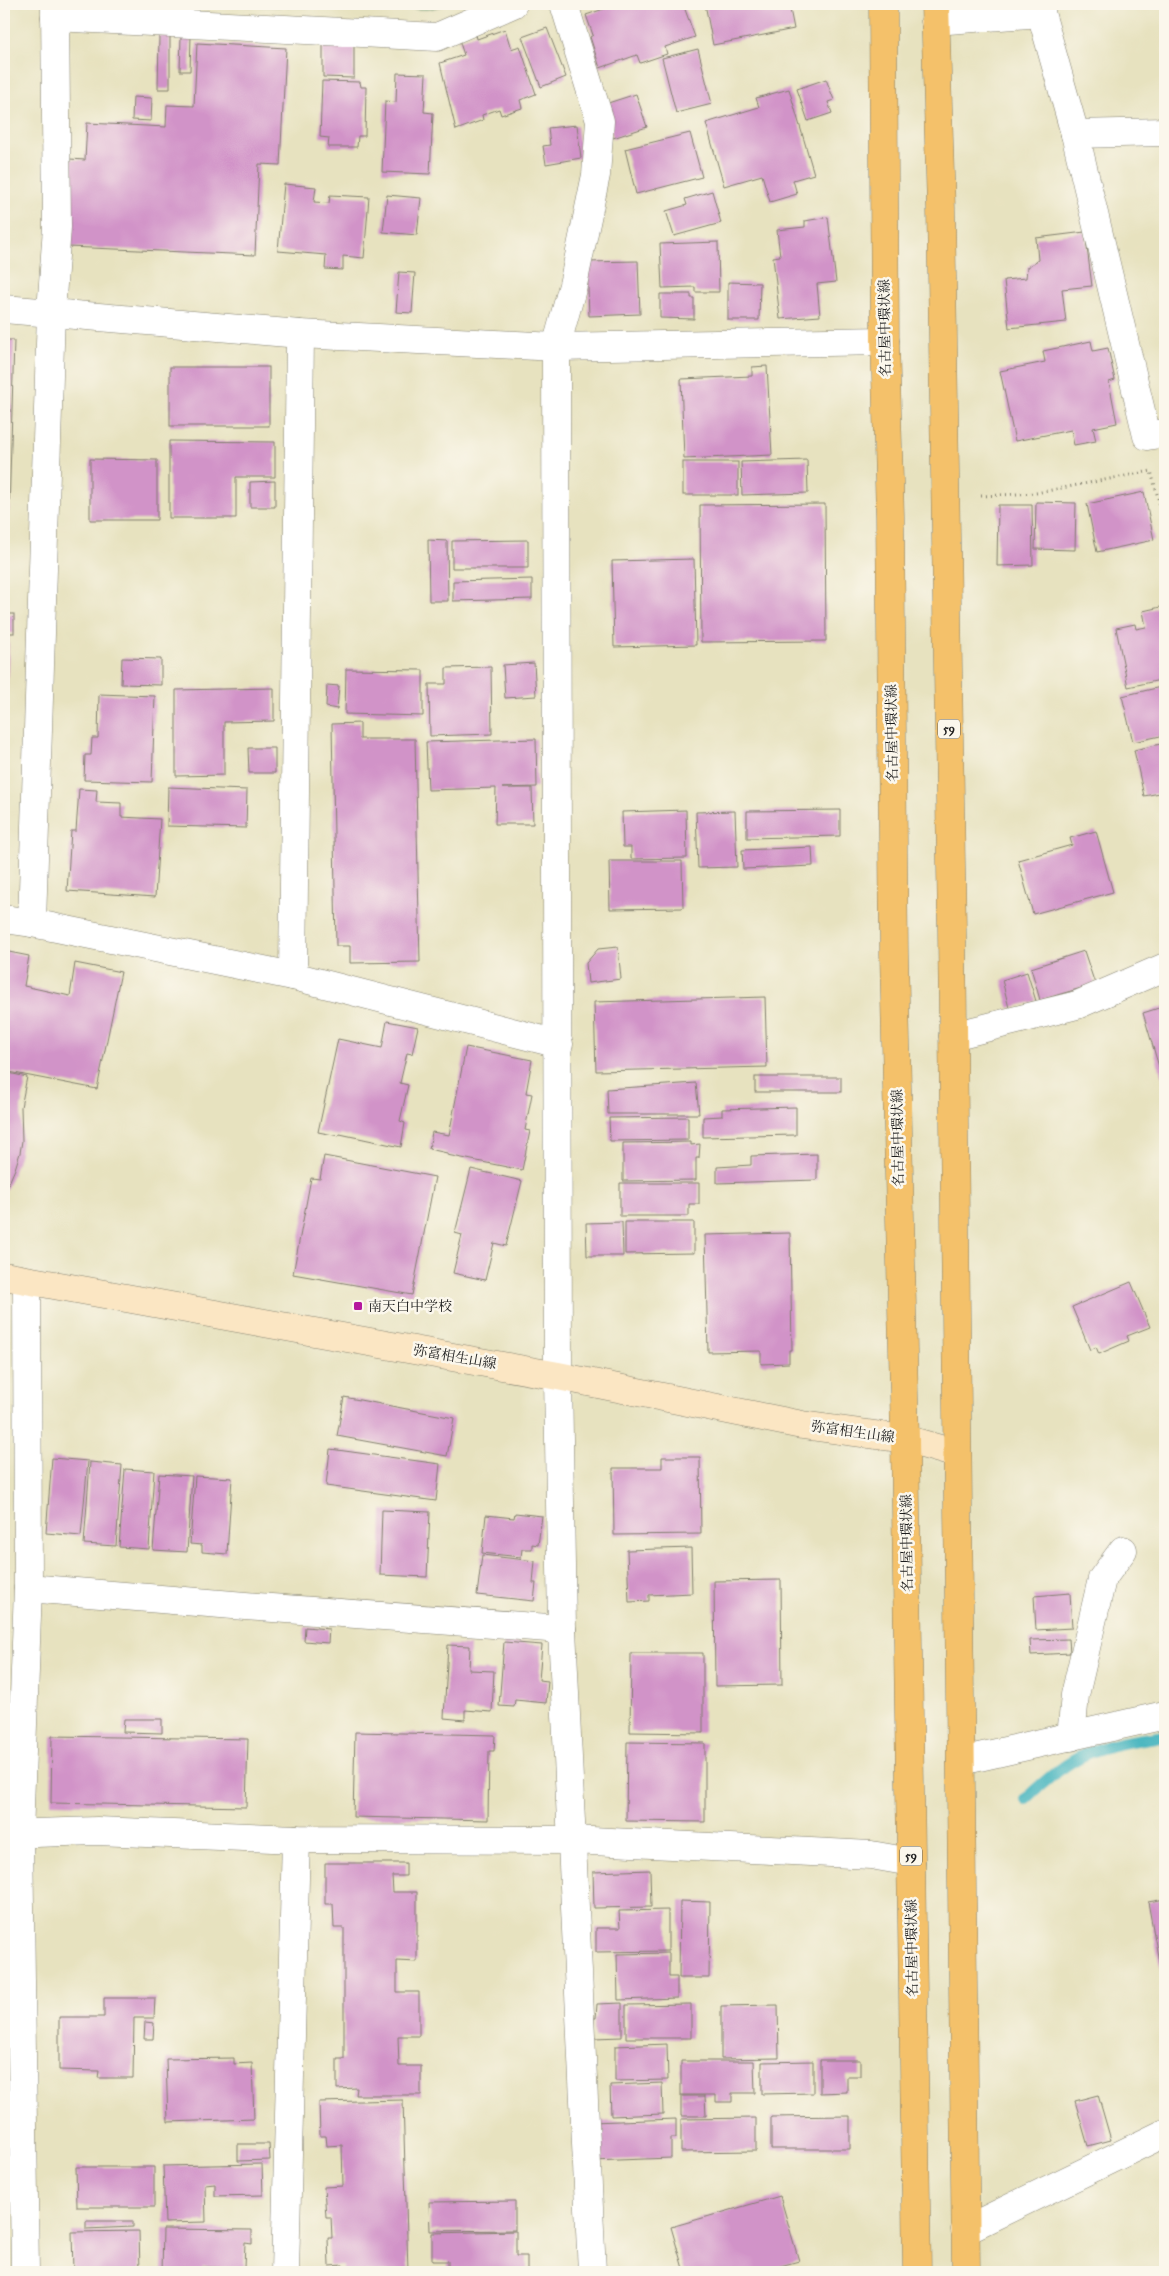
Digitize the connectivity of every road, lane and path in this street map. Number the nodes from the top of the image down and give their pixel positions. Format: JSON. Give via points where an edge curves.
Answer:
{"nodes":[{"id":1,"x":514,"y":4,"type":"edge"},
{"id":2,"x":564,"y":4,"type":"edge"},
{"id":3,"x":883,"y":4,"type":"edge"},
{"id":4,"x":1041,"y":8,"type":"edge"},
{"id":5,"x":55,"y":10,"type":"edge"},
{"id":6,"x":935,"y":12,"type":"edge"},
{"id":7,"x":1165,"y":132,"type":"edge"},
{"id":8,"x":1075,"y":134,"type":"junction"},
{"id":9,"x":4,"y":309,"type":"edge"},
{"id":10,"x":51,"y":312,"type":"junction"},
{"id":11,"x":300,"y":334,"type":"junction"},
{"id":12,"x":885,"y":341,"type":"junction"},
{"id":13,"x":556,"y":347,"type":"junction"},
{"id":14,"x":1165,"y":433,"type":"edge"},
{"id":15,"x":945,"y":497,"type":"junction"},
{"id":16,"x":1165,"y":524,"type":"edge"},
{"id":17,"x":4,"y":919,"type":"edge"},
{"id":18,"x":32,"y":923,"type":"junction"},
{"id":19,"x":1165,"y":967,"type":"edge"},
{"id":20,"x":293,"y":976,"type":"junction"},
{"id":21,"x":953,"y":1036,"type":"junction"},
{"id":22,"x":559,"y":1044,"type":"junction"},
{"id":23,"x":15,"y":1278,"type":"edge"},
{"id":24,"x":558,"y":1376,"type":"junction"},
{"id":25,"x":905,"y":1439,"type":"junction"},
{"id":26,"x":957,"y":1454,"type":"junction"},
{"id":27,"x":1123,"y":1550,"type":"dead end"},
{"id":28,"x":28,"y":1588,"type":"junction"},
{"id":29,"x":562,"y":1629,"type":"junction"},
{"id":30,"x":1165,"y":1715,"type":"edge"},
{"id":31,"x":1071,"y":1737,"type":"junction"},
{"id":32,"x":961,"y":1761,"type":"junction"},
{"id":33,"x":11,"y":1834,"type":"edge"},
{"id":34,"x":296,"y":1839,"type":"junction"},
{"id":35,"x":572,"y":1840,"type":"junction"},
{"id":36,"x":911,"y":1862,"type":"junction"},
{"id":37,"x":1165,"y":2133,"type":"edge"},
{"id":38,"x":14,"y":2220,"type":"edge"},
{"id":39,"x":965,"y":2230,"type":"junction"},
{"id":40,"x":25,"y":2272,"type":"edge"},
{"id":41,"x":285,"y":2272,"type":"edge"},
{"id":42,"x":592,"y":2272,"type":"edge"},
{"id":43,"x":916,"y":2272,"type":"edge"},
{"id":44,"x":966,"y":2272,"type":"edge"}],
"edges":[{"from":1,"to":5,"type":"street","via":[[437,38]]},
{"from":2,"to":13,"type":"street","via":[[600,122],[596,175],[573,285]]},
{"from":3,"to":12,"type":"main road","name":"名古屋中環状線","number":"59"},
{"from":4,"to":6,"type":"street"},
{"from":4,"to":8,"type":"street"},
{"from":5,"to":10,"type":"street","via":[[57,227]]},
{"from":6,"to":15,"type":"main road","number":"59"},
{"from":7,"to":8,"type":"street"},
{"from":8,"to":14,"type":"street","via":[[1147,436]]},
{"from":9,"to":10,"type":"street"},
{"from":10,"to":11,"type":"street"},
{"from":10,"to":18,"type":"street"},
{"from":11,"to":13,"type":"street"},
{"from":11,"to":20,"type":"street"},
{"from":12,"to":13,"type":"street"},
{"from":12,"to":25,"type":"main road","name":"名古屋中環状線","number":"59"},
{"from":13,"to":22,"type":"street"},
{"from":15,"to":16,"type":"path","via":[[1036,494],[1151,472]]},
{"from":15,"to":21,"type":"main road","number":"59"},
{"from":17,"to":18,"type":"street"},
{"from":18,"to":20,"type":"street"},
{"from":19,"to":21,"type":"street","via":[[1077,1004]]},
{"from":20,"to":22,"type":"street"},
{"from":21,"to":26,"type":"main road","number":"59"},
{"from":22,"to":24,"type":"street"},
{"from":23,"to":24,"type":"street","name":"弥富相生山線"},
{"from":23,"to":28,"type":"street"},
{"from":24,"to":25,"type":"street","name":"弥富相生山線","via":[[802,1424]]},
{"from":24,"to":29,"type":"street"},
{"from":25,"to":26,"type":"street","name":"弥富相生山線"},
{"from":25,"to":36,"type":"main road","name":"名古屋中環状線","number":"59"},
{"from":26,"to":32,"type":"main road","number":"59"},
{"from":27,"to":31,"type":"street","via":[[1102,1579],[1075,1695]]},
{"from":28,"to":29,"type":"street"},
{"from":28,"to":33,"type":"street"},
{"from":29,"to":35,"type":"street"},
{"from":30,"to":31,"type":"street"},
{"from":31,"to":32,"type":"street"},
{"from":32,"to":39,"type":"main road","number":"59"},
{"from":33,"to":34,"type":"street","via":[[98,1830]]},
{"from":33,"to":38,"type":"street"},
{"from":34,"to":35,"type":"street"},
{"from":34,"to":41,"type":"street"},
{"from":35,"to":36,"type":"street","via":[[871,1855]]},
{"from":35,"to":42,"type":"street"},
{"from":36,"to":43,"type":"main road","name":"名古屋中環状線","number":"59"},
{"from":37,"to":39,"type":"street"},
{"from":38,"to":40,"type":"street"},
{"from":39,"to":44,"type":"main road","number":"59"}]}
